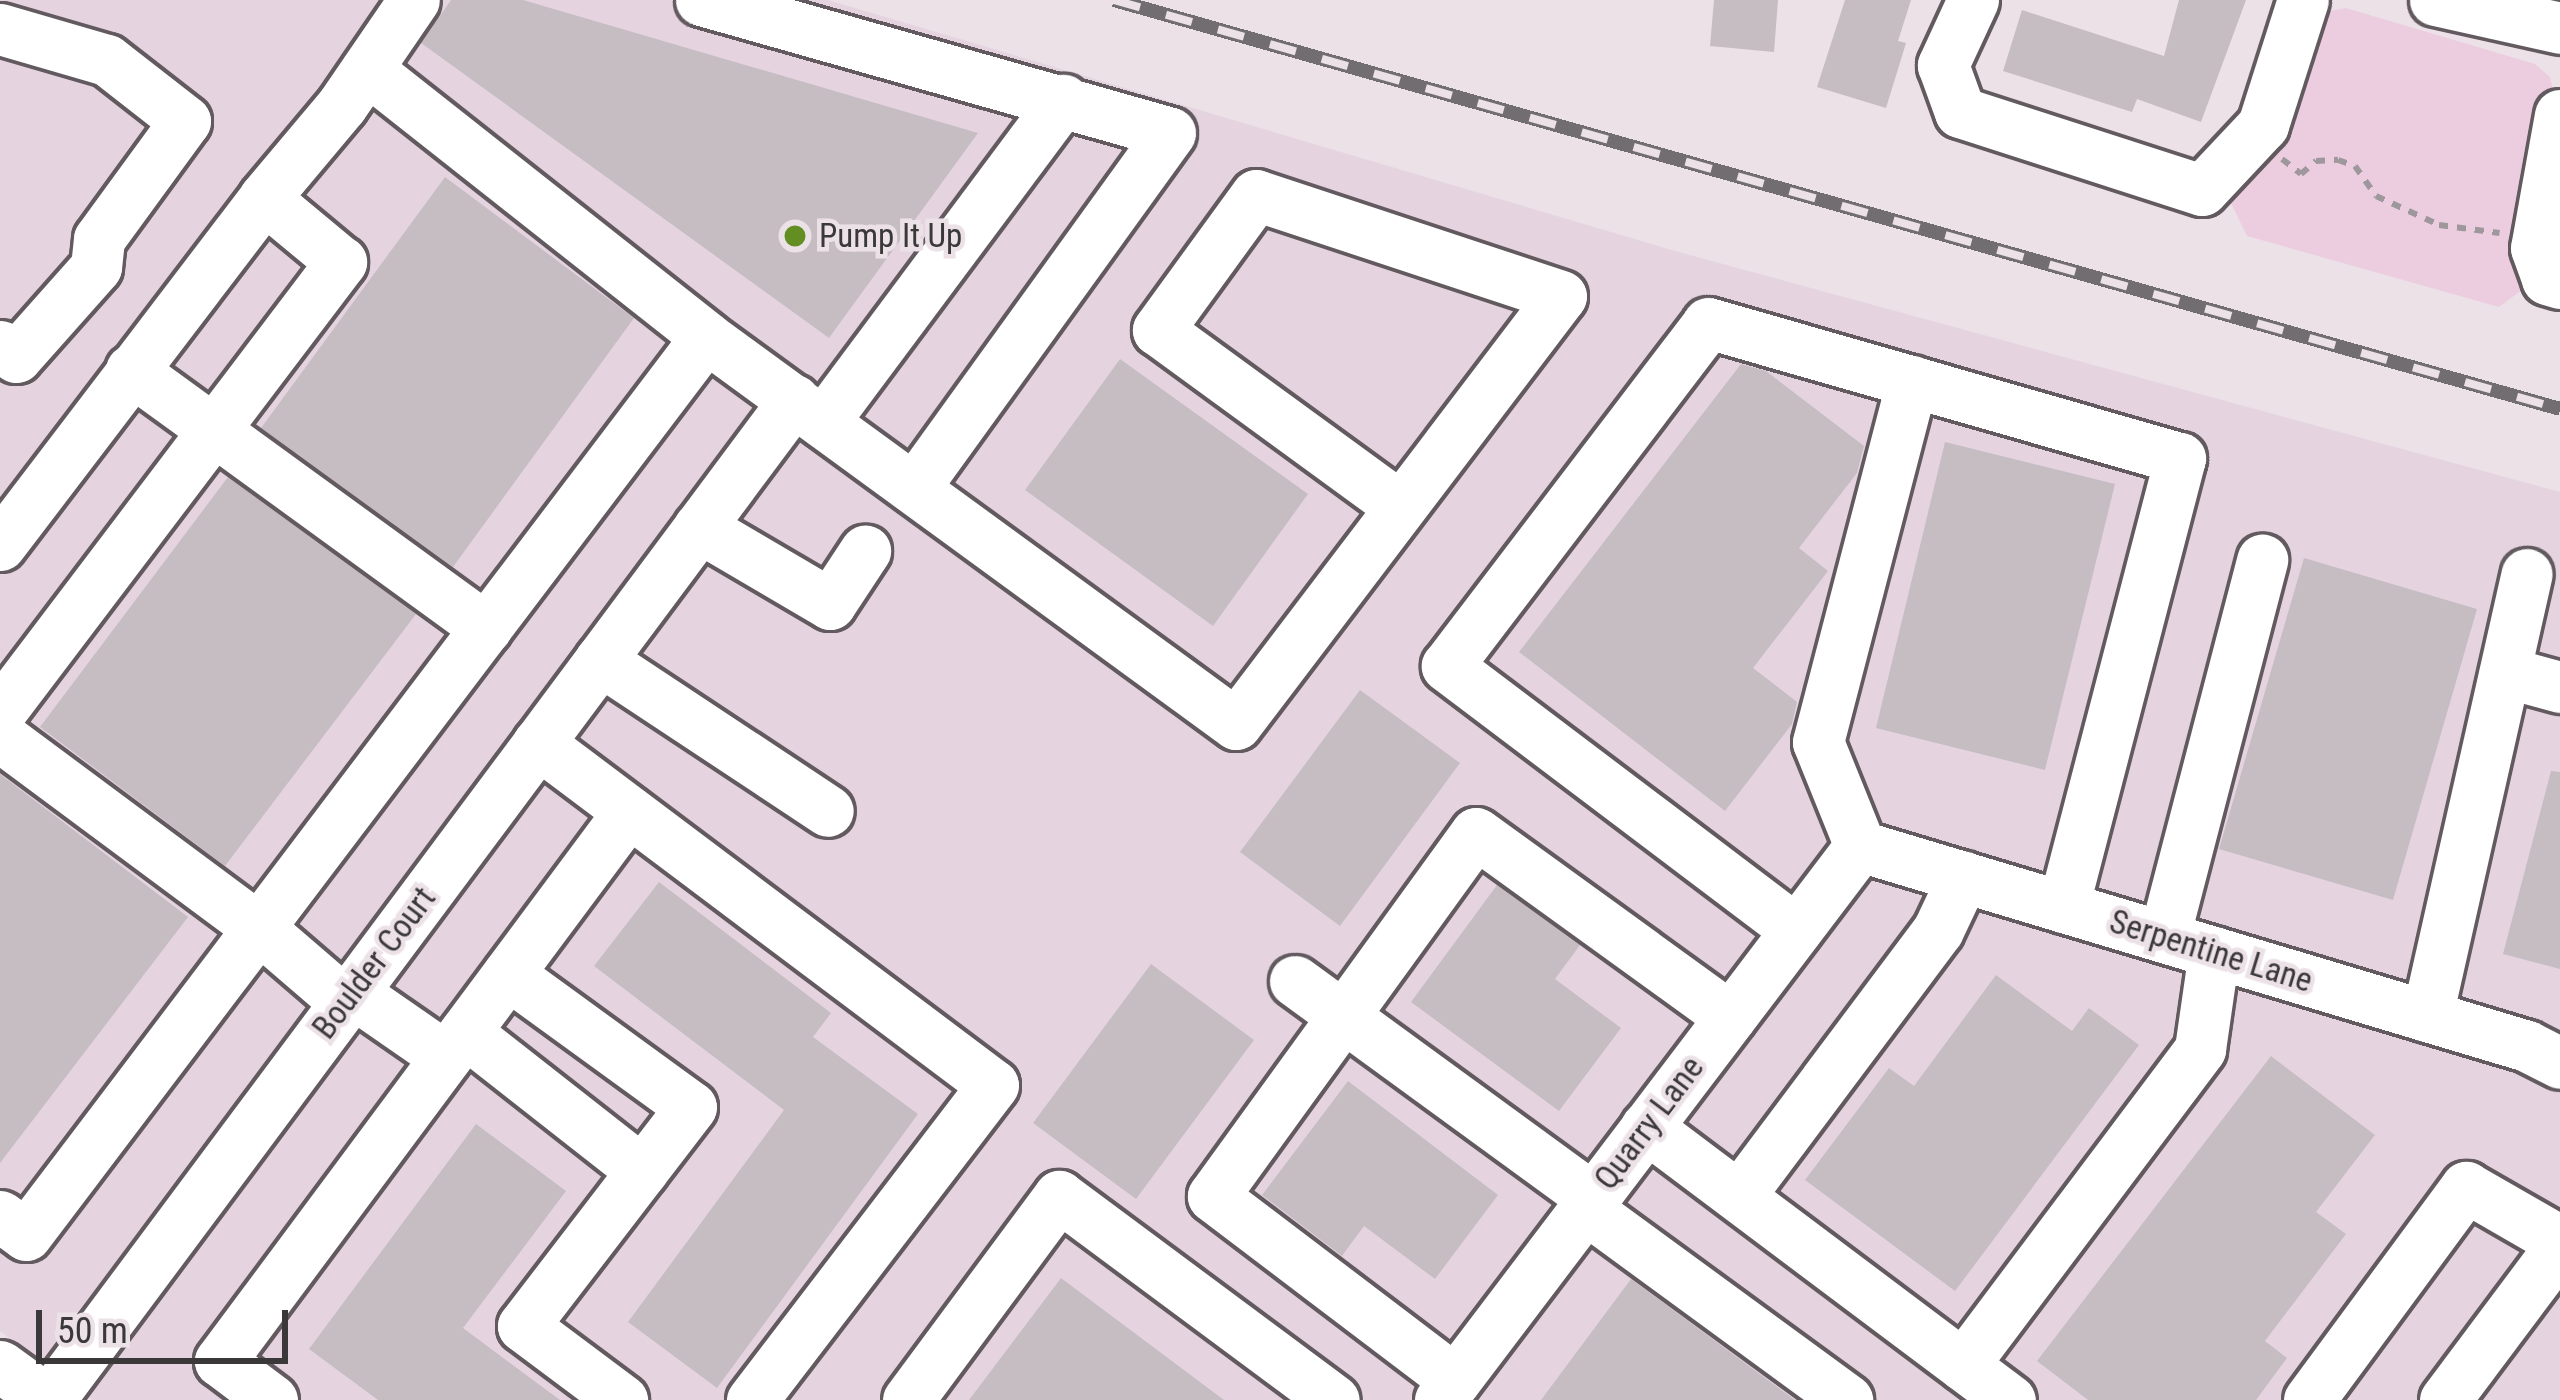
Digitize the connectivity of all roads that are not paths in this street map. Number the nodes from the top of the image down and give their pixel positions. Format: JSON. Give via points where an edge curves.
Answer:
{"nodes":[{"id":1,"x":414,"y":0,"type":"edge"},
{"id":2,"x":701,"y":0,"type":"edge"},
{"id":3,"x":1973,"y":0,"type":"edge"},
{"id":4,"x":2303,"y":0,"type":"edge"},
{"id":5,"x":2435,"y":0,"type":"edge"},
{"id":6,"x":2560,"y":28,"type":"edge"},
{"id":7,"x":0,"y":29,"type":"edge"},
{"id":8,"x":367,"y":69,"type":"junction"},
{"id":9,"x":1064,"y":100,"type":"junction"},
{"id":10,"x":2560,"y":115,"type":"edge"},
{"id":11,"x":264,"y":198,"type":"junction"},
{"id":12,"x":2560,"y":284,"type":"edge"},
{"id":13,"x":706,"y":337,"type":"junction"},
{"id":14,"x":0,"y":346,"type":"edge"},
{"id":15,"x":131,"y":370,"type":"junction"},
{"id":16,"x":1912,"y":381,"type":"junction"},
{"id":17,"x":808,"y":411,"type":"junction"},
{"id":18,"x":213,"y":431,"type":"junction"},
{"id":19,"x":914,"y":488,"type":"junction"},
{"id":20,"x":1399,"y":506,"type":"junction"},
{"id":21,"x":699,"y":527,"type":"junction"},
{"id":22,"x":0,"y":545,"type":"edge"},
{"id":23,"x":866,"y":551,"type":"dead end"},
{"id":24,"x":2262,"y":560,"type":"dead end"},
{"id":25,"x":2528,"y":574,"type":"dead end"},
{"id":26,"x":486,"y":628,"type":"junction"},
{"id":27,"x":600,"y":660,"type":"junction"},
{"id":28,"x":2505,"y":673,"type":"junction"},
{"id":29,"x":2560,"y":687,"type":"edge"},
{"id":30,"x":0,"y":712,"type":"edge"},
{"id":31,"x":0,"y":736,"type":"edge"},
{"id":32,"x":538,"y":743,"type":"junction"},
{"id":33,"x":629,"y":811,"type":"junction"},
{"id":34,"x":828,"y":811,"type":"dead end"},
{"id":35,"x":1859,"y":846,"type":"junction"},
{"id":36,"x":1963,"y":877,"type":"junction"},
{"id":37,"x":2063,"y":907,"type":"junction"},
{"id":38,"x":259,"y":928,"type":"junction"},
{"id":39,"x":1796,"y":930,"type":"junction"},
{"id":40,"x":2164,"y":937,"type":"junction"},
{"id":41,"x":2214,"y":952,"type":"junction"},
{"id":42,"x":508,"y":974,"type":"junction"},
{"id":43,"x":1295,"y":981,"type":"dead end"},
{"id":44,"x":349,"y":997,"type":"junction"},
{"id":45,"x":1343,"y":1016,"type":"junction"},
{"id":46,"x":2427,"y":1016,"type":"junction"},
{"id":47,"x":1730,"y":1017,"type":"junction"},
{"id":48,"x":455,"y":1045,"type":"junction"},
{"id":49,"x":2560,"y":1063,"type":"edge"},
{"id":50,"x":1646,"y":1127,"type":"junction"},
{"id":51,"x":642,"y":1171,"type":"junction"},
{"id":52,"x":1739,"y":1196,"type":"junction"},
{"id":53,"x":1589,"y":1203,"type":"junction"},
{"id":54,"x":0,"y":1216,"type":"edge"},
{"id":55,"x":2560,"y":1243,"type":"edge"},
{"id":56,"x":1963,"y":1365,"type":"junction"},
{"id":57,"x":0,"y":1366,"type":"edge"},
{"id":58,"x":1448,"y":1390,"type":"edge"},
{"id":59,"x":2455,"y":1397,"type":"edge"},
{"id":60,"x":48,"y":1400,"type":"edge"},
{"id":61,"x":272,"y":1400,"type":"edge"},
{"id":62,"x":622,"y":1400,"type":"edge"},
{"id":63,"x":752,"y":1400,"type":"edge"},
{"id":64,"x":908,"y":1400,"type":"edge"},
{"id":65,"x":1334,"y":1400,"type":"edge"},
{"id":66,"x":1847,"y":1400,"type":"edge"},
{"id":67,"x":2010,"y":1400,"type":"edge"},
{"id":68,"x":2309,"y":1400,"type":"edge"}],
"edges":[{"from":1,"to":8,"type":"street"},
{"from":2,"to":9,"type":"street"},
{"from":3,"to":4,"type":"street","via":[[1943,64],[1960,112],[2202,190],[2263,125]]},
{"from":5,"to":6,"type":"street"},
{"from":7,"to":14,"type":"street","via":[[107,60],[185,122],[100,239],[96,267],[16,358]]},
{"from":8,"to":11,"type":"street"},
{"from":8,"to":13,"type":"street"},
{"from":9,"to":17,"type":"street","name":"Boulder Court"},
{"from":9,"to":19,"type":"street","via":[[1170,134]]},
{"from":10,"to":12,"type":"street","via":[[2536,248],[2547,279]]},
{"from":11,"to":15,"type":"street"},
{"from":11,"to":18,"type":"street","via":[[341,262]]},
{"from":13,"to":17,"type":"street"},
{"from":13,"to":26,"type":"street"},
{"from":15,"to":18,"type":"street"},
{"from":15,"to":22,"type":"street"},
{"from":16,"to":35,"type":"street","via":[[1818,742]]},
{"from":16,"to":37,"type":"street","via":[[2180,458]]},
{"from":16,"to":39,"type":"street","via":[[1708,322],[1447,666]]},
{"from":17,"to":19,"type":"street"},
{"from":17,"to":21,"type":"street","name":"Boulder Court"},
{"from":18,"to":26,"type":"street"},
{"from":18,"to":30,"type":"street"},
{"from":19,"to":20,"type":"street","via":[[1236,724]]},
{"from":20,"to":20,"type":"street","via":[[1562,296],[1256,196],[1158,330]]},
{"from":21,"to":23,"type":"street","via":[[830,604]]},
{"from":21,"to":27,"type":"street","name":"Boulder Court"},
{"from":24,"to":40,"type":"street"},
{"from":25,"to":28,"type":"street"},
{"from":26,"to":38,"type":"street"},
{"from":27,"to":32,"type":"street","name":"Boulder Court"},
{"from":27,"to":34,"type":"street"},
{"from":28,"to":29,"type":"street"},
{"from":28,"to":46,"type":"street"},
{"from":31,"to":38,"type":"street"},
{"from":32,"to":33,"type":"street"},
{"from":32,"to":44,"type":"street","name":"Boulder Court"},
{"from":33,"to":42,"type":"street"},
{"from":33,"to":63,"type":"street","via":[[993,1085]]},
{"from":35,"to":36,"type":"street","name":"Serpentine Lane"},
{"from":35,"to":39,"type":"street","name":"Quarry Lane"},
{"from":36,"to":37,"type":"street","name":"Serpentine Lane"},
{"from":36,"to":52,"type":"street","via":[[1938,930]]},
{"from":37,"to":40,"type":"street","name":"Serpentine Lane"},
{"from":38,"to":44,"type":"street"},
{"from":38,"to":54,"type":"street","via":[[26,1235]]},
{"from":39,"to":47,"type":"street","name":"Quarry Lane"},
{"from":40,"to":41,"type":"street","name":"Serpentine Lane"},
{"from":41,"to":46,"type":"street","name":"Serpentine Lane"},
{"from":41,"to":56,"type":"street","via":[[2200,1049]]},
{"from":42,"to":48,"type":"street"},
{"from":42,"to":51,"type":"street","via":[[691,1107]]},
{"from":43,"to":45,"type":"street"},
{"from":44,"to":48,"type":"street"},
{"from":44,"to":60,"type":"street","name":"Boulder Court"},
{"from":45,"to":47,"type":"street","via":[[1476,833]]},
{"from":45,"to":53,"type":"street"},
{"from":45,"to":58,"type":"street","via":[[1213,1196]]},
{"from":46,"to":49,"type":"street","name":"Serpentine Lane"},
{"from":47,"to":50,"type":"street","name":"Quarry Lane"},
{"from":48,"to":51,"type":"street"},
{"from":48,"to":61,"type":"street","via":[[220,1361]]},
{"from":50,"to":52,"type":"street"},
{"from":50,"to":53,"type":"street","name":"Quarry Lane"},
{"from":51,"to":62,"type":"street","via":[[523,1326]]},
{"from":52,"to":56,"type":"street"},
{"from":53,"to":58,"type":"street","name":"Quarry Lane"},
{"from":53,"to":66,"type":"street"},
{"from":55,"to":59,"type":"street"},
{"from":55,"to":68,"type":"street","via":[[2466,1187]]},
{"from":56,"to":67,"type":"street"},
{"from":57,"to":60,"type":"street"},
{"from":64,"to":65,"type":"street","via":[[1059,1196]]}]}
